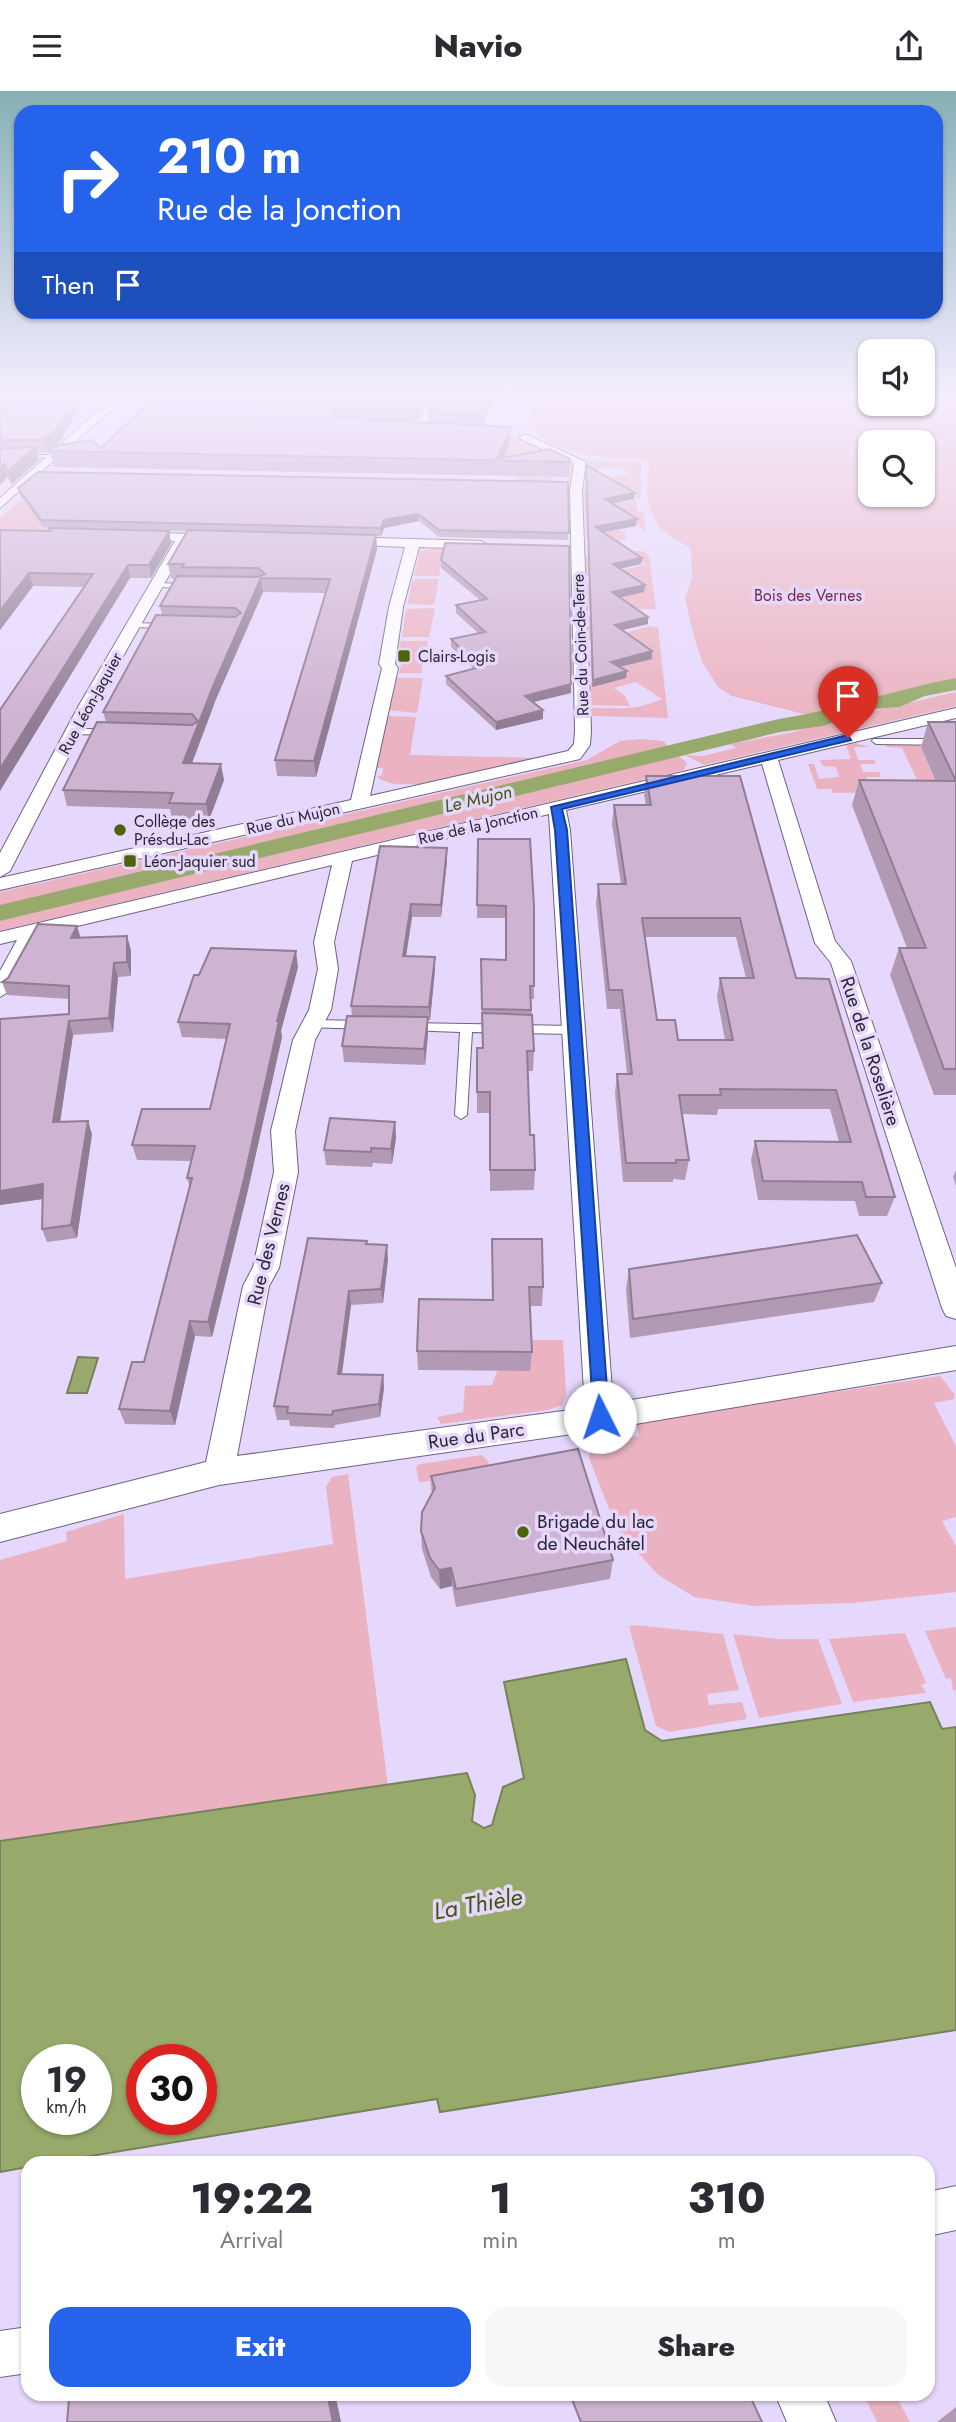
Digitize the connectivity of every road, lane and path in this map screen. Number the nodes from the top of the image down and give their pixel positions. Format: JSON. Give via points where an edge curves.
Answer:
{"nodes":[{"id":1,"x":571,"y":505,"type":"edge"},
{"id":2,"x":116,"y":536,"type":"edge"},
{"id":3,"x":184,"y":538,"type":"junction"},
{"id":4,"x":234,"y":539,"type":"edge"},
{"id":5,"x":332,"y":541,"type":"edge"},
{"id":6,"x":413,"y":543,"type":"junction"},
{"id":7,"x":496,"y":545,"type":"edge"},
{"id":8,"x":157,"y":585,"type":"junction"},
{"id":9,"x":196,"y":586,"type":"edge"},
{"id":10,"x":134,"y":625,"type":"junction"},
{"id":11,"x":173,"y":626,"type":"edge"},
{"id":12,"x":956,"y":713,"type":"edge"},
{"id":13,"x":75,"y":731,"type":"junction"},
{"id":14,"x":115,"y":732,"type":"edge"},
{"id":15,"x":876,"y":741,"type":"dead end"},
{"id":16,"x":956,"y":742,"type":"edge"},
{"id":17,"x":582,"y":745,"type":"joint"},
{"id":18,"x":769,"y":757,"type":"junction"},
{"id":19,"x":359,"y":803,"type":"junction"},
{"id":20,"x":556,"y":807,"type":"junction"},
{"id":21,"x":344,"y":856,"type":"junction"},
{"id":22,"x":0,"y":871,"type":"edge"},
{"id":23,"x":0,"y":884,"type":"edge"},
{"id":24,"x":32,"y":931,"type":"junction"},
{"id":25,"x":0,"y":938,"type":"edge"},
{"id":26,"x":0,"y":990,"type":"edge"},
{"id":27,"x":312,"y":1024,"type":"junction"},
{"id":28,"x":384,"y":1026,"type":"edge"},
{"id":29,"x":398,"y":1026,"type":"edge"},
{"id":30,"x":466,"y":1029,"type":"junction"},
{"id":31,"x":573,"y":1030,"type":"junction"},
{"id":32,"x":461,"y":1115,"type":"dead end"},
{"id":33,"x":956,"y":1308,"type":"edge"},
{"id":34,"x":956,"y":1358,"type":"edge"},
{"id":35,"x":600,"y":1417,"type":"junction"},
{"id":36,"x":219,"y":1472,"type":"junction"},
{"id":37,"x":0,"y":1528,"type":"edge"},
{"id":38,"x":956,"y":2208,"type":"edge"},
{"id":39,"x":935,"y":2212,"type":"edge"},
{"id":40,"x":21,"y":2351,"type":"edge"},
{"id":41,"x":0,"y":2354,"type":"edge"},
{"id":42,"x":802,"y":2401,"type":"edge"},
{"id":43,"x":812,"y":2422,"type":"edge"}],
"edges":[{"from":1,"to":17,"type":"street","name":"Rue du Coin-de-Terre"},
{"from":2,"to":3,"type":"street"},
{"from":3,"to":4,"type":"street"},
{"from":3,"to":8,"type":"street","name":"Rue Léon-Jaquier"},
{"from":5,"to":6,"type":"street"},
{"from":6,"to":7,"type":"street"},
{"from":6,"to":19,"type":"street","via":[[389,639],[390,668]]},
{"from":8,"to":9,"type":"lane"},
{"from":8,"to":10,"type":"street","name":"Rue Léon-Jaquier"},
{"from":10,"to":11,"type":"lane"},
{"from":10,"to":13,"type":"street","name":"Rue Léon-Jaquier"},
{"from":12,"to":18,"type":"street","name":"Rue de la Jonction"},
{"from":13,"to":14,"type":"lane"},
{"from":13,"to":22,"type":"street","name":"Rue Léon-Jaquier"},
{"from":15,"to":16,"type":"lane"},
{"from":17,"to":19,"type":"street","name":"Rue du Mujon","via":[[567,758]]},
{"from":18,"to":20,"type":"street","name":"Rue de la Jonction"},
{"from":18,"to":33,"type":"street","name":"Rue de la Roselière","via":[[825,943],[840,958]]},
{"from":19,"to":23,"type":"street","name":"Rue du Mujon"},
{"from":20,"to":21,"type":"street","name":"Rue de la Jonction"},
{"from":20,"to":31,"type":"street"},
{"from":21,"to":24,"type":"street","name":"Rue de la Jonction"},
{"from":21,"to":27,"type":"street","name":"Rue des Vernes","via":[[324,942],[328,969],[320,1010]]},
{"from":24,"to":25,"type":"street","name":"Rue de la Jonction"},
{"from":24,"to":26,"type":"street"},
{"from":27,"to":28,"type":"lane"},
{"from":27,"to":36,"type":"street","name":"Rue des Vernes","via":[[282,1131],[286,1172],[266,1268],[256,1286]]},
{"from":29,"to":30,"type":"lane"},
{"from":30,"to":31,"type":"lane"},
{"from":30,"to":32,"type":"lane"},
{"from":31,"to":35,"type":"street"},
{"from":34,"to":35,"type":"street","name":"Rue du Parc"},
{"from":35,"to":36,"type":"street","name":"Rue du Parc"},
{"from":36,"to":37,"type":"street","name":"Rue du Parc"},
{"from":38,"to":39,"type":"street"},
{"from":40,"to":41,"type":"street"},
{"from":42,"to":43,"type":"street"}]}
